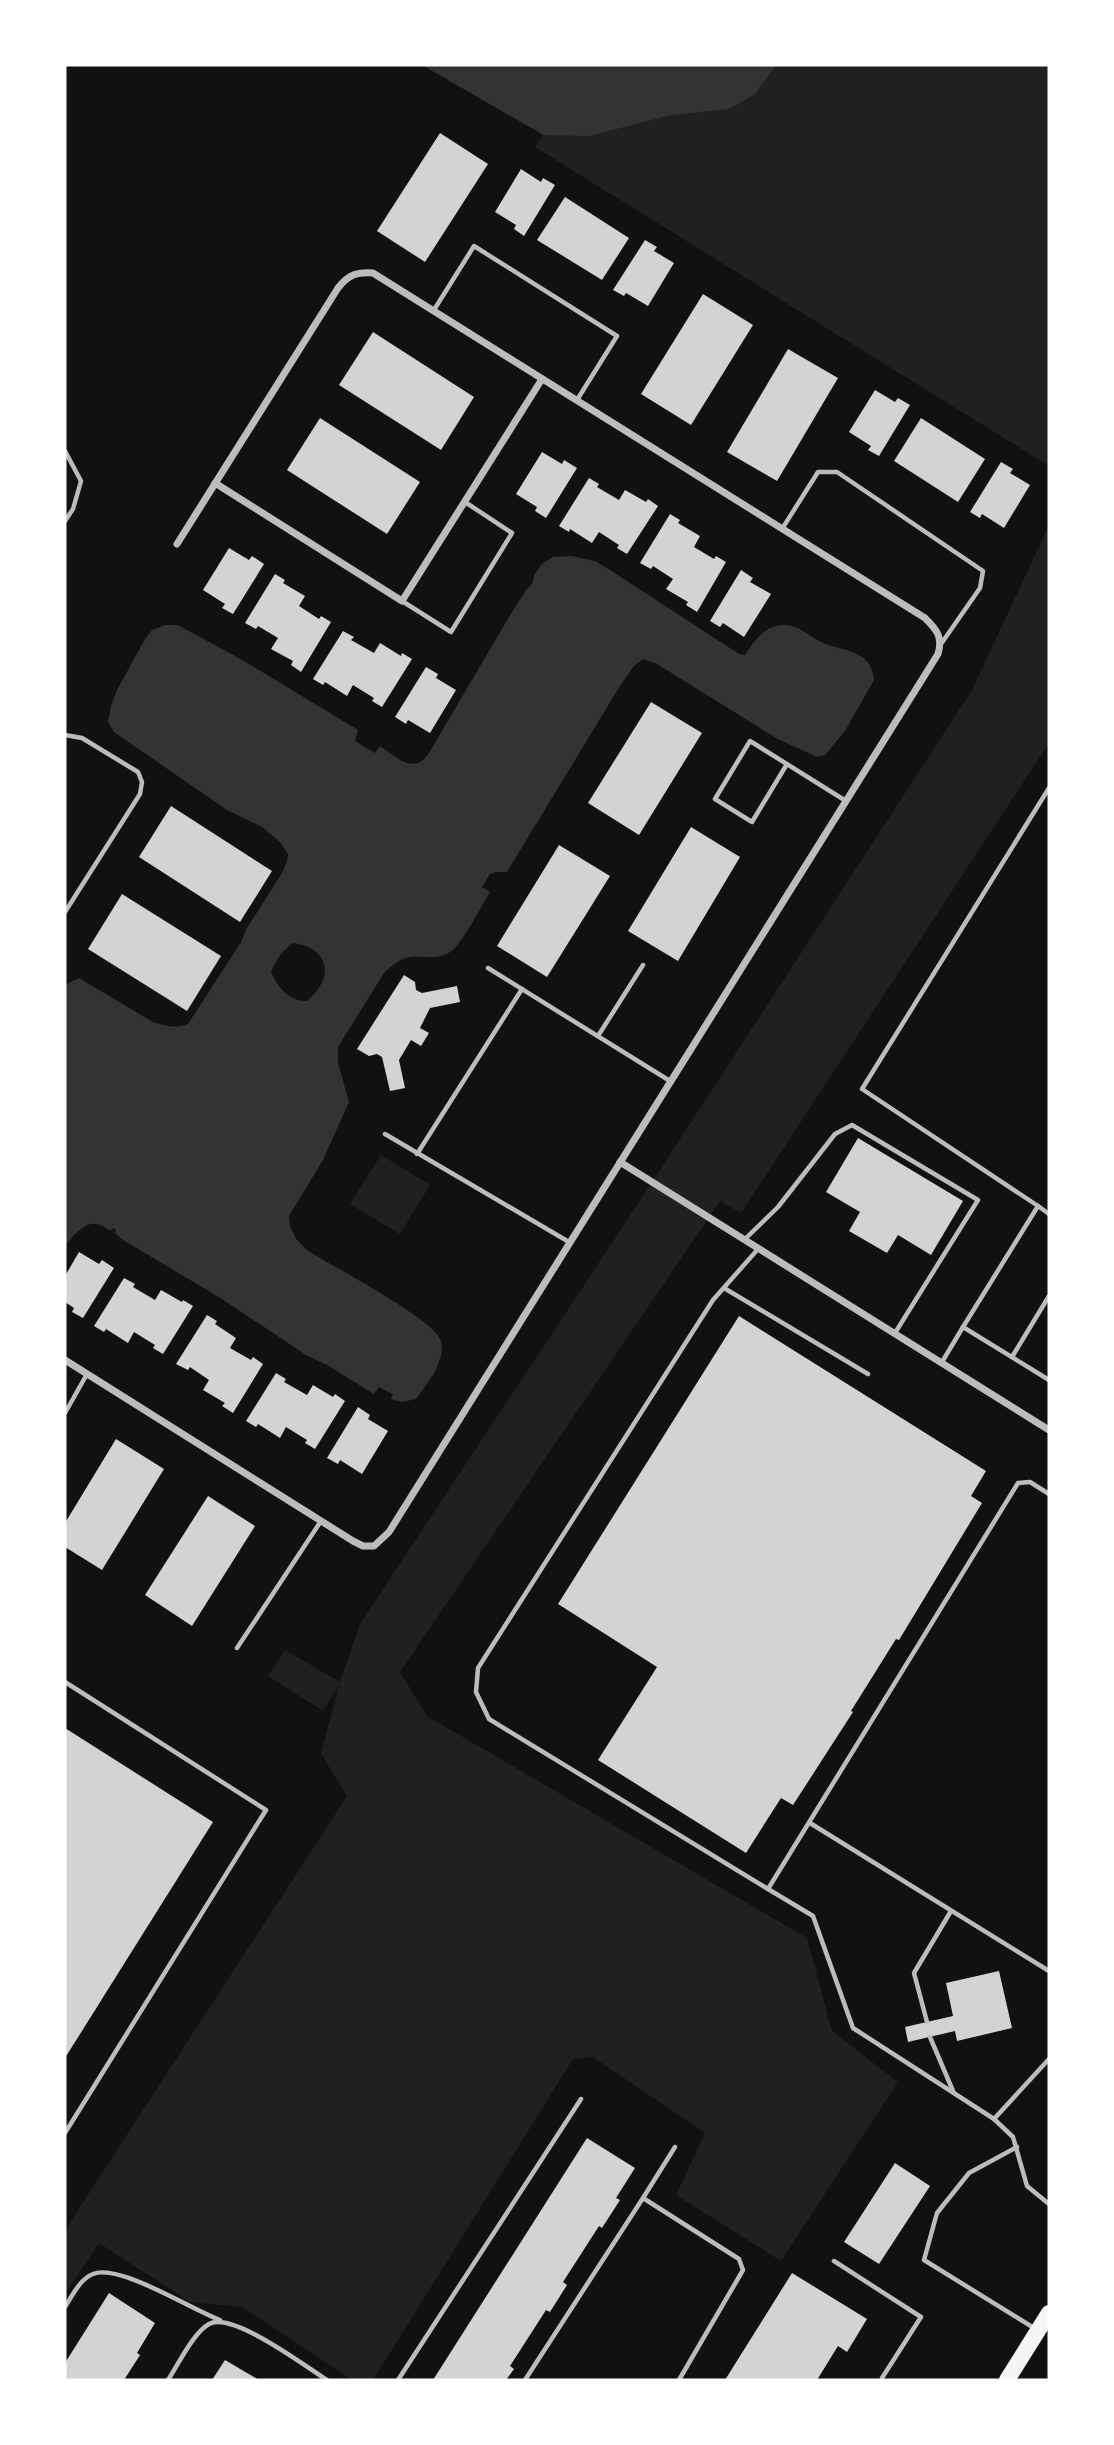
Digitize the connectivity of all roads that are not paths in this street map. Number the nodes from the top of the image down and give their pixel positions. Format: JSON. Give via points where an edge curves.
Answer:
{"nodes":[{"id":1,"x":434,"y":311,"type":"junction"},
{"id":2,"x":542,"y":379,"type":"junction"},
{"id":3,"x":577,"y":400,"type":"junction"},
{"id":4,"x":65,"y":451,"type":"edge"},
{"id":5,"x":215,"y":483,"type":"junction"},
{"id":6,"x":465,"y":502,"type":"junction"},
{"id":7,"x":65,"y":522,"type":"edge"},
{"id":8,"x":782,"y":529,"type":"junction"},
{"id":9,"x":177,"y":544,"type":"dead end"},
{"id":10,"x":402,"y":601,"type":"junction"},
{"id":11,"x":941,"y":644,"type":"junction"},
{"id":12,"x":65,"y":735,"type":"edge"},
{"id":13,"x":787,"y":764,"type":"junction"},
{"id":14,"x":1049,"y":788,"type":"edge"},
{"id":15,"x":846,"y":801,"type":"junction"},
{"id":16,"x":65,"y":912,"type":"edge"},
{"id":17,"x":643,"y":965,"type":"dead end"},
{"id":18,"x":488,"y":968,"type":"dead end"},
{"id":19,"x":522,"y":989,"type":"junction"},
{"id":20,"x":598,"y":1036,"type":"junction"},
{"id":21,"x":670,"y":1081,"type":"junction"},
{"id":22,"x":385,"y":1134,"type":"dead end"},
{"id":23,"x":417,"y":1154,"type":"junction"},
{"id":24,"x":620,"y":1162,"type":"junction"},
{"id":25,"x":1038,"y":1206,"type":"junction"},
{"id":26,"x":1049,"y":1214,"type":"edge"},
{"id":27,"x":744,"y":1240,"type":"junction"},
{"id":28,"x":569,"y":1242,"type":"junction"},
{"id":29,"x":758,"y":1249,"type":"junction"},
{"id":30,"x":724,"y":1287,"type":"junction"},
{"id":31,"x":1049,"y":1296,"type":"edge"},
{"id":32,"x":963,"y":1327,"type":"junction"},
{"id":33,"x":894,"y":1334,"type":"junction"},
{"id":34,"x":1012,"y":1357,"type":"junction"},
{"id":35,"x":65,"y":1360,"type":"edge"},
{"id":36,"x":941,"y":1363,"type":"junction"},
{"id":37,"x":87,"y":1374,"type":"junction"},
{"id":38,"x":868,"y":1374,"type":"dead end"},
{"id":39,"x":1049,"y":1380,"type":"edge"},
{"id":40,"x":65,"y":1413,"type":"edge"},
{"id":41,"x":1049,"y":1430,"type":"edge"},
{"id":42,"x":1049,"y":1494,"type":"edge"},
{"id":43,"x":321,"y":1521,"type":"junction"},
{"id":44,"x":237,"y":1648,"type":"dead end"},
{"id":45,"x":65,"y":1682,"type":"edge"},
{"id":46,"x":810,"y":1823,"type":"junction"},
{"id":47,"x":768,"y":1889,"type":"junction"},
{"id":48,"x":951,"y":1911,"type":"junction"},
{"id":49,"x":1049,"y":1971,"type":"edge"},
{"id":50,"x":927,"y":2022,"type":"dead end"},
{"id":51,"x":930,"y":2036,"type":"dead end"},
{"id":52,"x":1049,"y":2059,"type":"edge"},
{"id":53,"x":954,"y":2092,"type":"junction"},
{"id":54,"x":581,"y":2099,"type":"dead end"},
{"id":55,"x":994,"y":2119,"type":"junction"},
{"id":56,"x":65,"y":2133,"type":"edge"},
{"id":57,"x":675,"y":2147,"type":"dead end"},
{"id":58,"x":1017,"y":2147,"type":"junction"},
{"id":59,"x":643,"y":2198,"type":"junction"},
{"id":60,"x":1049,"y":2204,"type":"edge"},
{"id":61,"x":834,"y":2261,"type":"dead end"},
{"id":62,"x":65,"y":2307,"type":"edge"},
{"id":63,"x":1049,"y":2313,"type":"edge"},
{"id":64,"x":221,"y":2321,"type":"junction"},
{"id":65,"x":1038,"y":2331,"type":"junction"},
{"id":66,"x":883,"y":2379,"type":"edge"},
{"id":67,"x":168,"y":2380,"type":"edge"},
{"id":68,"x":327,"y":2380,"type":"edge"},
{"id":69,"x":398,"y":2380,"type":"edge"},
{"id":70,"x":525,"y":2380,"type":"edge"},
{"id":71,"x":679,"y":2380,"type":"edge"},
{"id":72,"x":1007,"y":2380,"type":"edge"}],
"edges":[{"from":1,"to":2,"type":"street"},
{"from":1,"to":3,"type":"lane","via":[[474,246],[617,336]]},
{"from":1,"to":5,"type":"street","via":[[373,273],[359,272],[346,278]]},
{"from":2,"to":3,"type":"street"},
{"from":2,"to":6,"type":"street"},
{"from":3,"to":8,"type":"street"},
{"from":4,"to":7,"type":"lane","via":[[81,481]]},
{"from":5,"to":9,"type":"street"},
{"from":5,"to":10,"type":"street"},
{"from":6,"to":10,"type":"street"},
{"from":6,"to":10,"type":"lane","via":[[512,533],[450,632]]},
{"from":8,"to":11,"type":"street","via":[[925,618],[939,633]]},
{"from":8,"to":11,"type":"lane","via":[[818,471],[837,472],[983,571],[980,588]]},
{"from":11,"to":15,"type":"street"},
{"from":12,"to":16,"type":"lane","via":[[82,738],[127,765],[138,772],[142,782],[140,794]]},
{"from":13,"to":13,"type":"lane","via":[[750,741],[715,799],[752,822]]},
{"from":13,"to":15,"type":"lane"},
{"from":14,"to":25,"type":"lane","via":[[862,1089]]},
{"from":15,"to":21,"type":"street"},
{"from":17,"to":20,"type":"lane"},
{"from":18,"to":19,"type":"lane"},
{"from":19,"to":20,"type":"lane"},
{"from":19,"to":23,"type":"lane"},
{"from":20,"to":21,"type":"lane"},
{"from":21,"to":24,"type":"street"},
{"from":22,"to":23,"type":"lane"},
{"from":23,"to":28,"type":"lane"},
{"from":24,"to":27,"type":"street"},
{"from":24,"to":28,"type":"street"},
{"from":25,"to":26,"type":"lane"},
{"from":25,"to":32,"type":"lane"},
{"from":27,"to":29,"type":"street"},
{"from":27,"to":33,"type":"lane","via":[[778,1207],[835,1134],[852,1125],[978,1200]]},
{"from":28,"to":43,"type":"street","via":[[389,1531],[374,1546],[363,1546]]},
{"from":29,"to":30,"type":"lane"},
{"from":29,"to":33,"type":"street"},
{"from":30,"to":38,"type":"lane"},
{"from":30,"to":47,"type":"lane","via":[[478,1668],[476,1692],[489,1719]]},
{"from":31,"to":34,"type":"lane"},
{"from":32,"to":34,"type":"lane"},
{"from":32,"to":36,"type":"lane"},
{"from":33,"to":36,"type":"street"},
{"from":34,"to":39,"type":"lane"},
{"from":35,"to":37,"type":"street"},
{"from":36,"to":41,"type":"street"},
{"from":37,"to":40,"type":"lane"},
{"from":37,"to":43,"type":"street"},
{"from":42,"to":46,"type":"lane","via":[[1030,1482],[1018,1483]]},
{"from":43,"to":44,"type":"lane"},
{"from":45,"to":56,"type":"lane","via":[[266,1810]]},
{"from":46,"to":47,"type":"lane"},
{"from":46,"to":48,"type":"lane"},
{"from":47,"to":53,"type":"lane","via":[[813,1916],[853,2028]]},
{"from":48,"to":49,"type":"lane"},
{"from":48,"to":50,"type":"lane","via":[[914,1973]]},
{"from":51,"to":53,"type":"lane"},
{"from":52,"to":55,"type":"lane"},
{"from":53,"to":55,"type":"lane"},
{"from":54,"to":69,"type":"lane"},
{"from":55,"to":58,"type":"lane"},
{"from":57,"to":59,"type":"lane"},
{"from":58,"to":60,"type":"lane","via":[[1027,2186]]},
{"from":58,"to":65,"type":"lane","via":[[969,2173],[937,2213],[924,2260]]},
{"from":59,"to":70,"type":"lane"},
{"from":59,"to":71,"type":"lane","via":[[739,2259],[743,2270]]},
{"from":61,"to":66,"type":"lane","via":[[920,2317]]},
{"from":62,"to":64,"type":"lane","via":[[81,2282],[107,2272]]},
{"from":63,"to":65,"type":"main road"},
{"from":64,"to":67,"type":"lane","via":[[209,2323],[198,2333]]},
{"from":64,"to":68,"type":"lane","via":[[246,2330]]},
{"from":65,"to":72,"type":"main road"}]}
